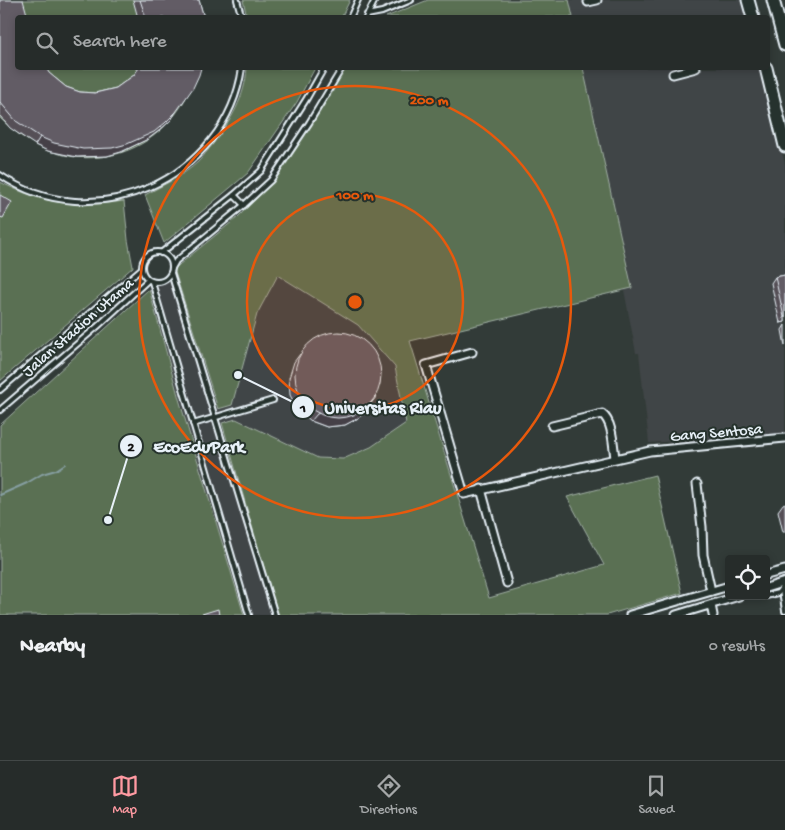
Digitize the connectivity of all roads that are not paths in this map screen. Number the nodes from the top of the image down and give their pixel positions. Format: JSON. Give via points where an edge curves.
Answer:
{"nodes":[{"id":1,"x":237,"y":0,"type":"edge"},
{"id":2,"x":358,"y":0,"type":"edge"},
{"id":3,"x":375,"y":0,"type":"edge"},
{"id":4,"x":411,"y":0,"type":"edge"},
{"id":5,"x":597,"y":0,"type":"edge"},
{"id":6,"x":748,"y":0,"type":"edge"},
{"id":7,"x":773,"y":0,"type":"edge"},
{"id":8,"x":588,"y":2,"type":"dead end"},
{"id":9,"x":241,"y":15,"type":"edge"},
{"id":10,"x":351,"y":15,"type":"edge"},
{"id":11,"x":368,"y":15,"type":"edge"},
{"id":12,"x":371,"y":15,"type":"edge"},
{"id":13,"x":752,"y":15,"type":"edge"},
{"id":14,"x":782,"y":19,"type":"edge"},
{"id":15,"x":785,"y":45,"type":"edge"},
{"id":16,"x":242,"y":70,"type":"edge"},
{"id":17,"x":323,"y":70,"type":"edge"},
{"id":18,"x":341,"y":70,"type":"edge"},
{"id":19,"x":688,"y":70,"type":"edge"},
{"id":20,"x":766,"y":70,"type":"edge"},
{"id":21,"x":672,"y":74,"type":"dead end"},
{"id":22,"x":785,"y":146,"type":"edge"},
{"id":23,"x":0,"y":175,"type":"edge"},
{"id":24,"x":234,"y":195,"type":"junction"},
{"id":25,"x":244,"y":205,"type":"junction"},
{"id":26,"x":161,"y":253,"type":"junction"},
{"id":27,"x":142,"y":270,"type":"junction"},
{"id":28,"x":171,"y":270,"type":"junction"},
{"id":29,"x":150,"y":281,"type":"junction"},
{"id":30,"x":472,"y":352,"type":"dead end"},
{"id":31,"x":0,"y":390,"type":"edge"},
{"id":32,"x":273,"y":400,"type":"dead end"},
{"id":33,"x":0,"y":410,"type":"edge"},
{"id":34,"x":215,"y":417,"type":"junction"},
{"id":35,"x":193,"y":424,"type":"junction"},
{"id":36,"x":552,"y":426,"type":"dead end"},
{"id":37,"x":785,"y":438,"type":"edge"},
{"id":38,"x":615,"y":458,"type":"junction"},
{"id":39,"x":697,"y":484,"type":"dead end"},
{"id":40,"x":481,"y":490,"type":"junction"},
{"id":41,"x":785,"y":570,"type":"edge"},
{"id":42,"x":770,"y":574,"type":"edge"},
{"id":43,"x":507,"y":583,"type":"dead end"},
{"id":44,"x":782,"y":585,"type":"edge"},
{"id":45,"x":725,"y":587,"type":"edge"},
{"id":46,"x":711,"y":591,"type":"junction"},
{"id":47,"x":770,"y":595,"type":"edge"},
{"id":48,"x":687,"y":598,"type":"junction"},
{"id":49,"x":727,"y":600,"type":"edge"},
{"id":50,"x":711,"y":605,"type":"junction"},
{"id":51,"x":785,"y":611,"type":"edge"},
{"id":52,"x":690,"y":613,"type":"edge"},
{"id":53,"x":249,"y":615,"type":"edge"},
{"id":54,"x":275,"y":615,"type":"edge"},
{"id":55,"x":630,"y":615,"type":"edge"},
{"id":56,"x":676,"y":615,"type":"edge"},
{"id":57,"x":713,"y":615,"type":"edge"}],
"edges":[{"from":1,"to":9,"type":"lane"},
{"from":2,"to":10,"type":"lane"},
{"from":3,"to":11,"type":"lane"},
{"from":4,"to":12,"type":"lane"},
{"from":5,"to":8,"type":"street"},
{"from":6,"to":13,"type":"main road"},
{"from":7,"to":14,"type":"main road"},
{"from":14,"to":15,"type":"main road"},
{"from":16,"to":23,"type":"lane","via":[[236,94],[216,133],[188,164],[154,186],[115,198],[74,201],[34,192]]},
{"from":17,"to":24,"type":"lane","via":[[261,171]]},
{"from":18,"to":25,"type":"lane","via":[[271,180]]},
{"from":19,"to":21,"type":"street"},
{"from":20,"to":22,"type":"main road"},
{"from":24,"to":25,"type":"lane"},
{"from":24,"to":26,"type":"lane"},
{"from":25,"to":28,"type":"lane","via":[[176,261]]},
{"from":26,"to":27,"type":"lane","via":[[147,255]]},
{"from":26,"to":28,"type":"lane","via":[[169,258]]},
{"from":27,"to":29,"type":"lane"},
{"from":27,"to":31,"type":"lane","name":"Jalan Stadion Utama"},
{"from":28,"to":29,"type":"lane","via":[[164,280]]},
{"from":28,"to":34,"type":"lane"},
{"from":29,"to":33,"type":"lane","name":"Jalan Stadion Utama"},
{"from":29,"to":35,"type":"lane","name":"Jalan Stadion Utama"},
{"from":30,"to":40,"type":"street","via":[[426,365],[464,494]]},
{"from":32,"to":34,"type":"lane"},
{"from":34,"to":35,"type":"lane"},
{"from":34,"to":54,"type":"lane"},
{"from":35,"to":53,"type":"lane","name":"Jalan Stadion Utama"},
{"from":36,"to":38,"type":"street","via":[[602,414],[608,424]]},
{"from":37,"to":38,"type":"street","name":"Gang Sentosa","via":[[650,451]]},
{"from":38,"to":40,"type":"street","name":"Gang Sentosa"},
{"from":39,"to":46,"type":"street","via":[[703,555]]},
{"from":40,"to":43,"type":"street"},
{"from":41,"to":42,"type":"street"},
{"from":44,"to":47,"type":"lane","via":[[778,593]]},
{"from":44,"to":51,"type":"lane"},
{"from":45,"to":46,"type":"street"},
{"from":46,"to":48,"type":"street"},
{"from":48,"to":52,"type":"street"},
{"from":48,"to":55,"type":"street"},
{"from":49,"to":50,"type":"street"},
{"from":50,"to":52,"type":"street"},
{"from":50,"to":57,"type":"street"},
{"from":52,"to":56,"type":"street"}]}
